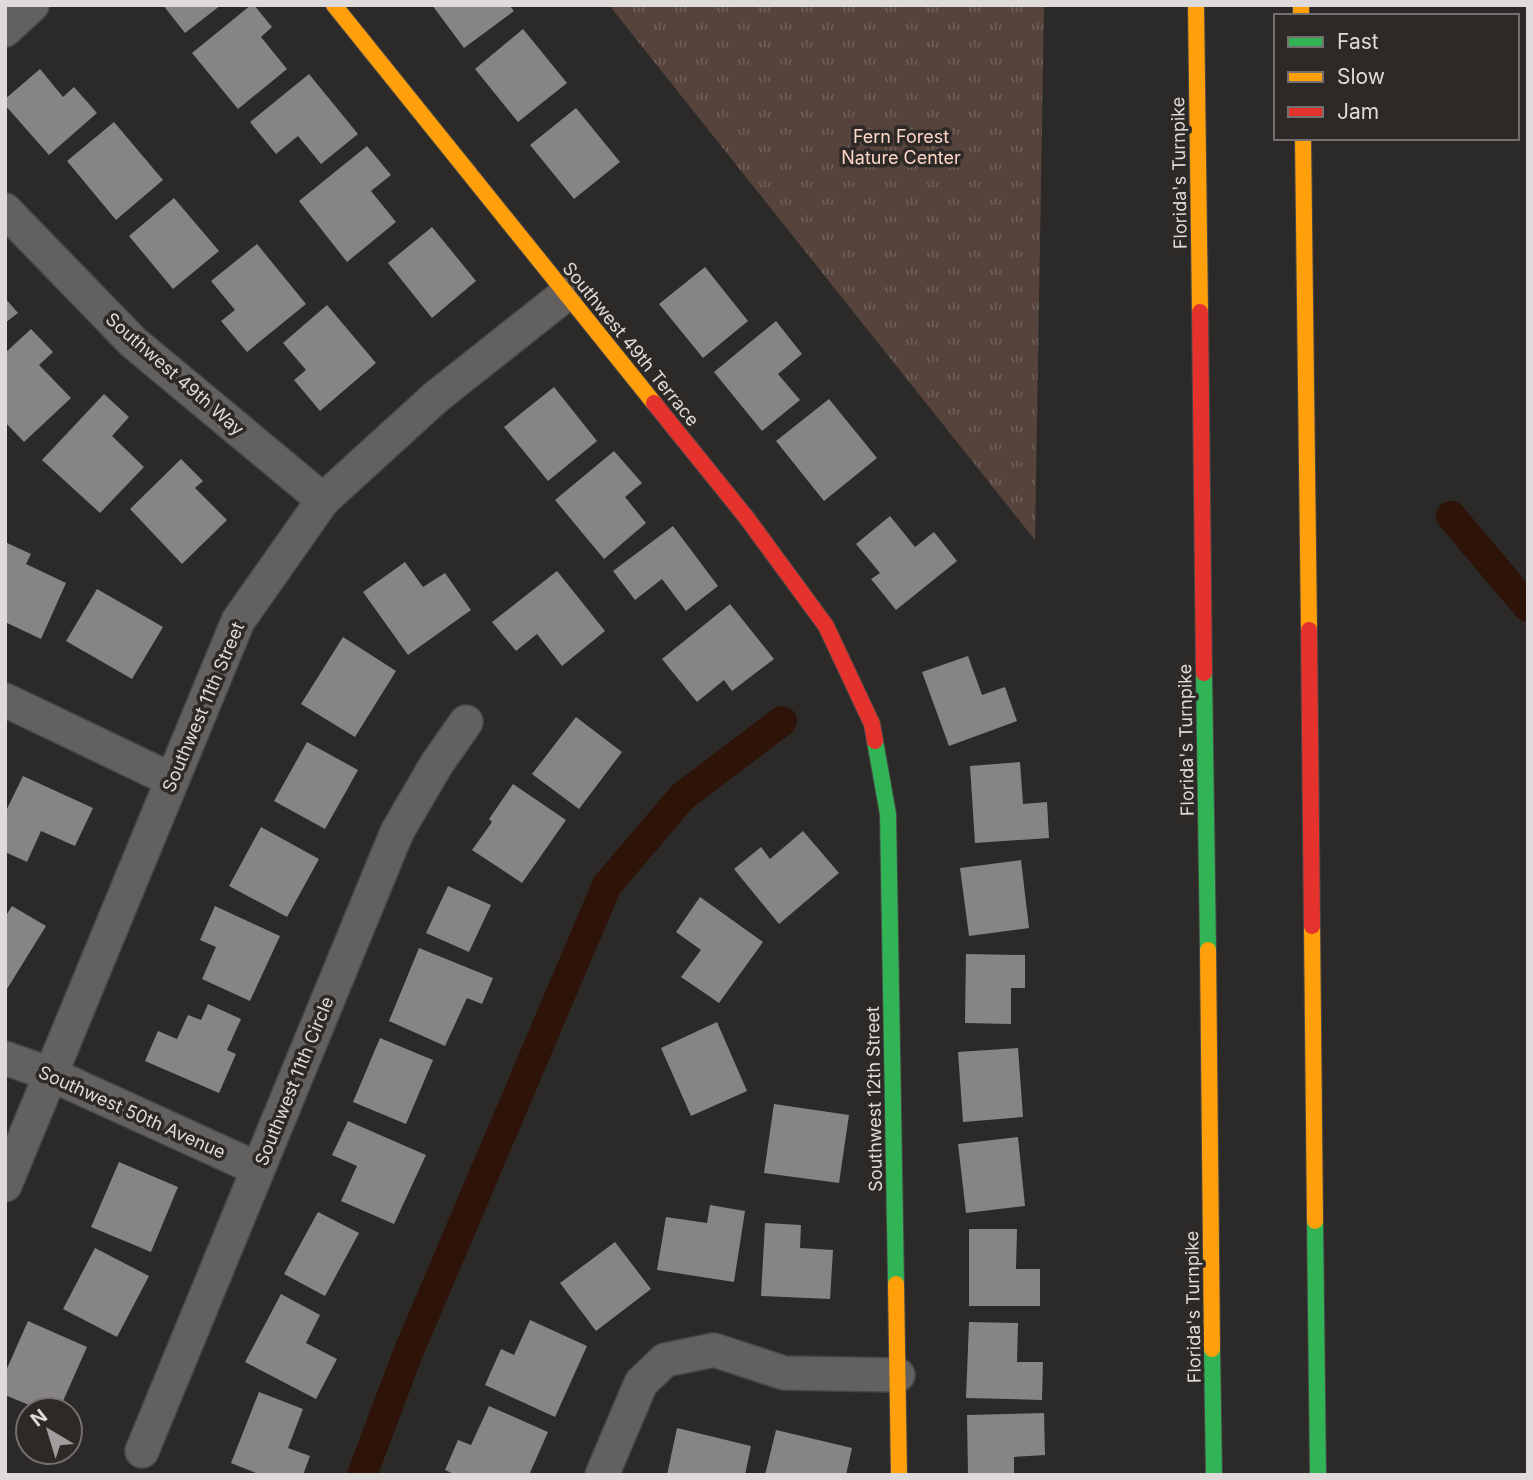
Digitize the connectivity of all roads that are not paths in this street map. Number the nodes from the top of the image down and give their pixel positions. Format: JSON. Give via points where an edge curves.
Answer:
{"nodes":[{"id":1,"x":32,"y":5,"type":"edge"},
{"id":2,"x":334,"y":5,"type":"edge"},
{"id":3,"x":1196,"y":5,"type":"edge"},
{"id":4,"x":5,"y":30,"type":"edge"},
{"id":5,"x":1303,"y":140,"type":"edge"},
{"id":6,"x":5,"y":210,"type":"edge"},
{"id":7,"x":565,"y":294,"type":"junction"},
{"id":8,"x":323,"y":500,"type":"junction"},
{"id":9,"x":5,"y":700,"type":"edge"},
{"id":10,"x":466,"y":722,"type":"dead end"},
{"id":11,"x":872,"y":724,"type":"joint"},
{"id":12,"x":172,"y":780,"type":"junction"},
{"id":13,"x":5,"y":1058,"type":"edge"},
{"id":14,"x":50,"y":1074,"type":"junction"},
{"id":15,"x":258,"y":1169,"type":"junction"},
{"id":16,"x":5,"y":1185,"type":"edge"},
{"id":17,"x":898,"y":1375,"type":"junction"},
{"id":18,"x":142,"y":1451,"type":"dead end"},
{"id":19,"x":603,"y":1475,"type":"edge"},
{"id":20,"x":899,"y":1475,"type":"edge"},
{"id":21,"x":1214,"y":1475,"type":"edge"},
{"id":22,"x":1318,"y":1475,"type":"edge"}],
"edges":[{"from":1,"to":4,"type":"street"},
{"from":2,"to":7,"type":"main road","name":"Southwest 49th Terrace"},
{"from":3,"to":21,"type":"main road","name":"Florida's Turnpike"},
{"from":5,"to":22,"type":"main road"},
{"from":6,"to":8,"type":"street","name":"Southwest 49th Way","via":[[133,342]]},
{"from":7,"to":8,"type":"street","name":"Southwest 11th Street","via":[[436,397]]},
{"from":7,"to":11,"type":"main road","name":"Southwest 49th Terrace","via":[[746,517],[826,626]]},
{"from":8,"to":12,"type":"street","name":"Southwest 11th Street","via":[[238,621]]},
{"from":9,"to":12,"type":"street"},
{"from":10,"to":15,"type":"street","name":"Southwest 11th Circle","via":[[397,832]]},
{"from":11,"to":17,"type":"main road","name":"Southwest 12th Street","via":[[888,814]]},
{"from":12,"to":14,"type":"street","name":"Southwest 11th Street"},
{"from":13,"to":14,"type":"street","name":"Southwest 50th Avenue"},
{"from":14,"to":15,"type":"street","name":"Southwest 50th Avenue"},
{"from":14,"to":16,"type":"street","name":"Southwest 11th Street"},
{"from":15,"to":18,"type":"street","name":"Southwest 11th Circle"},
{"from":17,"to":19,"type":"street","via":[[785,1373],[714,1350],[665,1360],[641,1383]]},
{"from":17,"to":20,"type":"main road","name":"Southwest 12th Street"}]}
